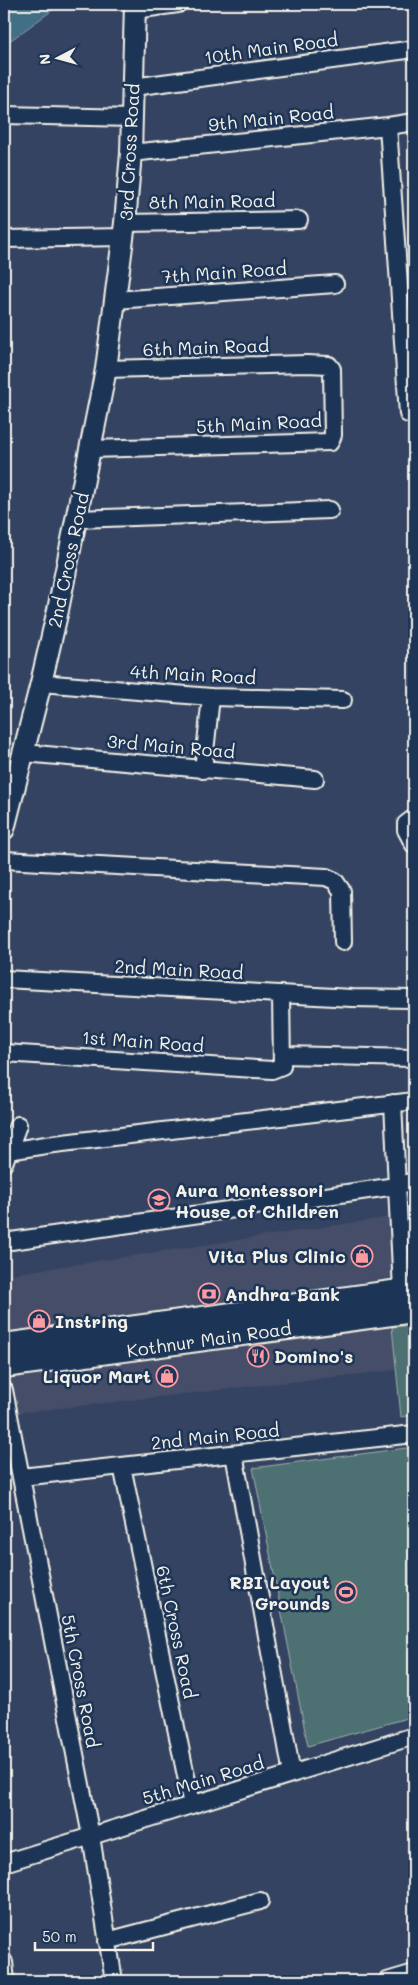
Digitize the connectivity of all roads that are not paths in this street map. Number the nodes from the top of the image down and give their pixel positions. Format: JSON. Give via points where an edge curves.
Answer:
{"nodes":[{"id":1,"x":178,"y":4,"type":"edge"},
{"id":2,"x":135,"y":7,"type":"edge"},
{"id":3,"x":414,"y":49,"type":"edge"},
{"id":4,"x":133,"y":87,"type":"junction"},
{"id":5,"x":4,"y":115,"type":"edge"},
{"id":6,"x":132,"y":118,"type":"junction"},
{"id":7,"x":414,"y":122,"type":"edge"},
{"id":8,"x":388,"y":126,"type":"junction"},
{"id":9,"x":131,"y":153,"type":"junction"},
{"id":10,"x":299,"y":220,"type":"dead end"},
{"id":11,"x":125,"y":230,"type":"junction"},
{"id":12,"x":4,"y":239,"type":"edge"},
{"id":13,"x":335,"y":284,"type":"dead end"},
{"id":14,"x":116,"y":300,"type":"junction"},
{"id":15,"x":306,"y":364,"type":"joint"},
{"id":16,"x":106,"y":369,"type":"junction"},
{"id":17,"x":408,"y":414,"type":"dead end"},
{"id":18,"x":91,"y":449,"type":"junction"},
{"id":19,"x":330,"y":510,"type":"dead end"},
{"id":20,"x":77,"y":518,"type":"junction"},
{"id":21,"x":41,"y":684,"type":"junction"},
{"id":22,"x":211,"y":696,"type":"junction"},
{"id":23,"x":342,"y":700,"type":"dead end"},
{"id":24,"x":24,"y":753,"type":"junction"},
{"id":25,"x":203,"y":770,"type":"junction"},
{"id":26,"x":315,"y":779,"type":"dead end"},
{"id":27,"x":5,"y":821,"type":"edge"},
{"id":28,"x":410,"y":821,"type":"edge"},
{"id":29,"x":414,"y":845,"type":"edge"},
{"id":30,"x":4,"y":860,"type":"edge"},
{"id":31,"x":343,"y":942,"type":"dead end"},
{"id":32,"x":4,"y":979,"type":"edge"},
{"id":33,"x":281,"y":995,"type":"junction"},
{"id":34,"x":411,"y":999,"type":"dead end"},
{"id":35,"x":4,"y":1053,"type":"edge"},
{"id":36,"x":414,"y":1058,"type":"edge"},
{"id":37,"x":280,"y":1062,"type":"junction"},
{"id":38,"x":414,"y":1101,"type":"edge"},
{"id":39,"x":393,"y":1103,"type":"junction"},
{"id":40,"x":18,"y":1125,"type":"dead end"},
{"id":41,"x":6,"y":1157,"type":"edge"},
{"id":42,"x":414,"y":1181,"type":"edge"},
{"id":43,"x":396,"y":1186,"type":"junction"},
{"id":44,"x":4,"y":1242,"type":"edge"},
{"id":45,"x":408,"y":1290,"type":"edge"},
{"id":46,"x":414,"y":1311,"type":"edge"},
{"id":47,"x":4,"y":1345,"type":"edge"},
{"id":48,"x":4,"y":1366,"type":"edge"},
{"id":49,"x":4,"y":1390,"type":"edge"},
{"id":50,"x":414,"y":1434,"type":"edge"},
{"id":51,"x":234,"y":1454,"type":"junction"},
{"id":52,"x":122,"y":1466,"type":"junction"},
{"id":53,"x":21,"y":1477,"type":"junction"},
{"id":54,"x":414,"y":1736,"type":"edge"},
{"id":55,"x":292,"y":1774,"type":"junction"},
{"id":56,"x":192,"y":1805,"type":"junction"},
{"id":57,"x":91,"y":1836,"type":"junction"},
{"id":58,"x":4,"y":1863,"type":"edge"},
{"id":59,"x":260,"y":1901,"type":"dead end"},
{"id":60,"x":107,"y":1941,"type":"junction"},
{"id":61,"x":414,"y":1973,"type":"edge"},
{"id":62,"x":114,"y":1981,"type":"edge"},
{"id":63,"x":386,"y":1981,"type":"edge"}],
"edges":[{"from":1,"to":2,"type":"street"},
{"from":2,"to":4,"type":"street","name":"3rd Cross Road"},
{"from":3,"to":4,"type":"street","name":"10th Main Road"},
{"from":4,"to":6,"type":"street","name":"3rd Cross Road"},
{"from":5,"to":6,"type":"street"},
{"from":6,"to":9,"type":"street","name":"3rd Cross Road"},
{"from":7,"to":8,"type":"street","name":"9th Main Road"},
{"from":8,"to":9,"type":"street","name":"9th Main Road"},
{"from":8,"to":17,"type":"street"},
{"from":9,"to":11,"type":"street","name":"3rd Cross Road"},
{"from":10,"to":11,"type":"street","name":"8th Main Road"},
{"from":11,"to":12,"type":"street","name":"8th Main Road"},
{"from":11,"to":14,"type":"street","name":"3rd Cross Road"},
{"from":13,"to":14,"type":"street","name":"7th Main Road"},
{"from":14,"to":16,"type":"street","name":"2nd Cross Road"},
{"from":15,"to":16,"type":"street","name":"6th Main Road"},
{"from":15,"to":18,"type":"street","name":"5th Main Road","via":[[329,365],[332,370],[333,435],[330,442]]},
{"from":16,"to":18,"type":"street","name":"2nd Cross Road"},
{"from":18,"to":20,"type":"street","name":"2nd Cross Road"},
{"from":19,"to":20,"type":"street"},
{"from":20,"to":21,"type":"street","name":"2nd Cross Road"},
{"from":21,"to":22,"type":"street","name":"4th Main Road"},
{"from":21,"to":24,"type":"street","name":"2nd Cross Road"},
{"from":22,"to":23,"type":"street","name":"4th Main Road"},
{"from":22,"to":25,"type":"street"},
{"from":24,"to":25,"type":"street","name":"3rd Main Road"},
{"from":24,"to":27,"type":"street","name":"2nd Cross Road"},
{"from":25,"to":26,"type":"street","name":"3rd Main Road"},
{"from":28,"to":29,"type":"street","via":[[406,830]]},
{"from":30,"to":31,"type":"street","via":[[326,877],[336,881],[342,891]]},
{"from":32,"to":33,"type":"street","name":"2nd Main Road"},
{"from":33,"to":34,"type":"street","name":"2nd Main Road"},
{"from":33,"to":37,"type":"street"},
{"from":35,"to":37,"type":"street","name":"1st Main Road","via":[[272,1070]]},
{"from":36,"to":37,"type":"street","name":"1st Main Road"},
{"from":38,"to":39,"type":"street"},
{"from":39,"to":41,"type":"street","via":[[66,1142]]},
{"from":39,"to":43,"type":"street"},
{"from":40,"to":41,"type":"street"},
{"from":42,"to":43,"type":"street"},
{"from":43,"to":44,"type":"street"},
{"from":43,"to":45,"type":"street"},
{"from":45,"to":47,"type":"main road","name":"Kothnur Main Road"},
{"from":46,"to":48,"type":"main road","name":"Kothnur Main Road"},
{"from":49,"to":53,"type":"street","name":"5th Cross Road"},
{"from":50,"to":51,"type":"street","name":"2nd Main Road"},
{"from":51,"to":52,"type":"street","name":"2nd Main Road"},
{"from":51,"to":55,"type":"street"},
{"from":52,"to":53,"type":"street","name":"2nd Main Road"},
{"from":52,"to":56,"type":"street","name":"6th Cross Road"},
{"from":53,"to":57,"type":"street","name":"5th Cross Road"},
{"from":54,"to":55,"type":"street","name":"5th Main Road"},
{"from":55,"to":56,"type":"street","name":"5th Main Road"},
{"from":56,"to":57,"type":"street","name":"5th Main Road"},
{"from":57,"to":58,"type":"street","name":"5th Main Road"},
{"from":57,"to":60,"type":"street","name":"5th Cross Road"},
{"from":59,"to":60,"type":"street"},
{"from":60,"to":62,"type":"street","name":"5th Cross Road"},
{"from":61,"to":63,"type":"street"}]}
